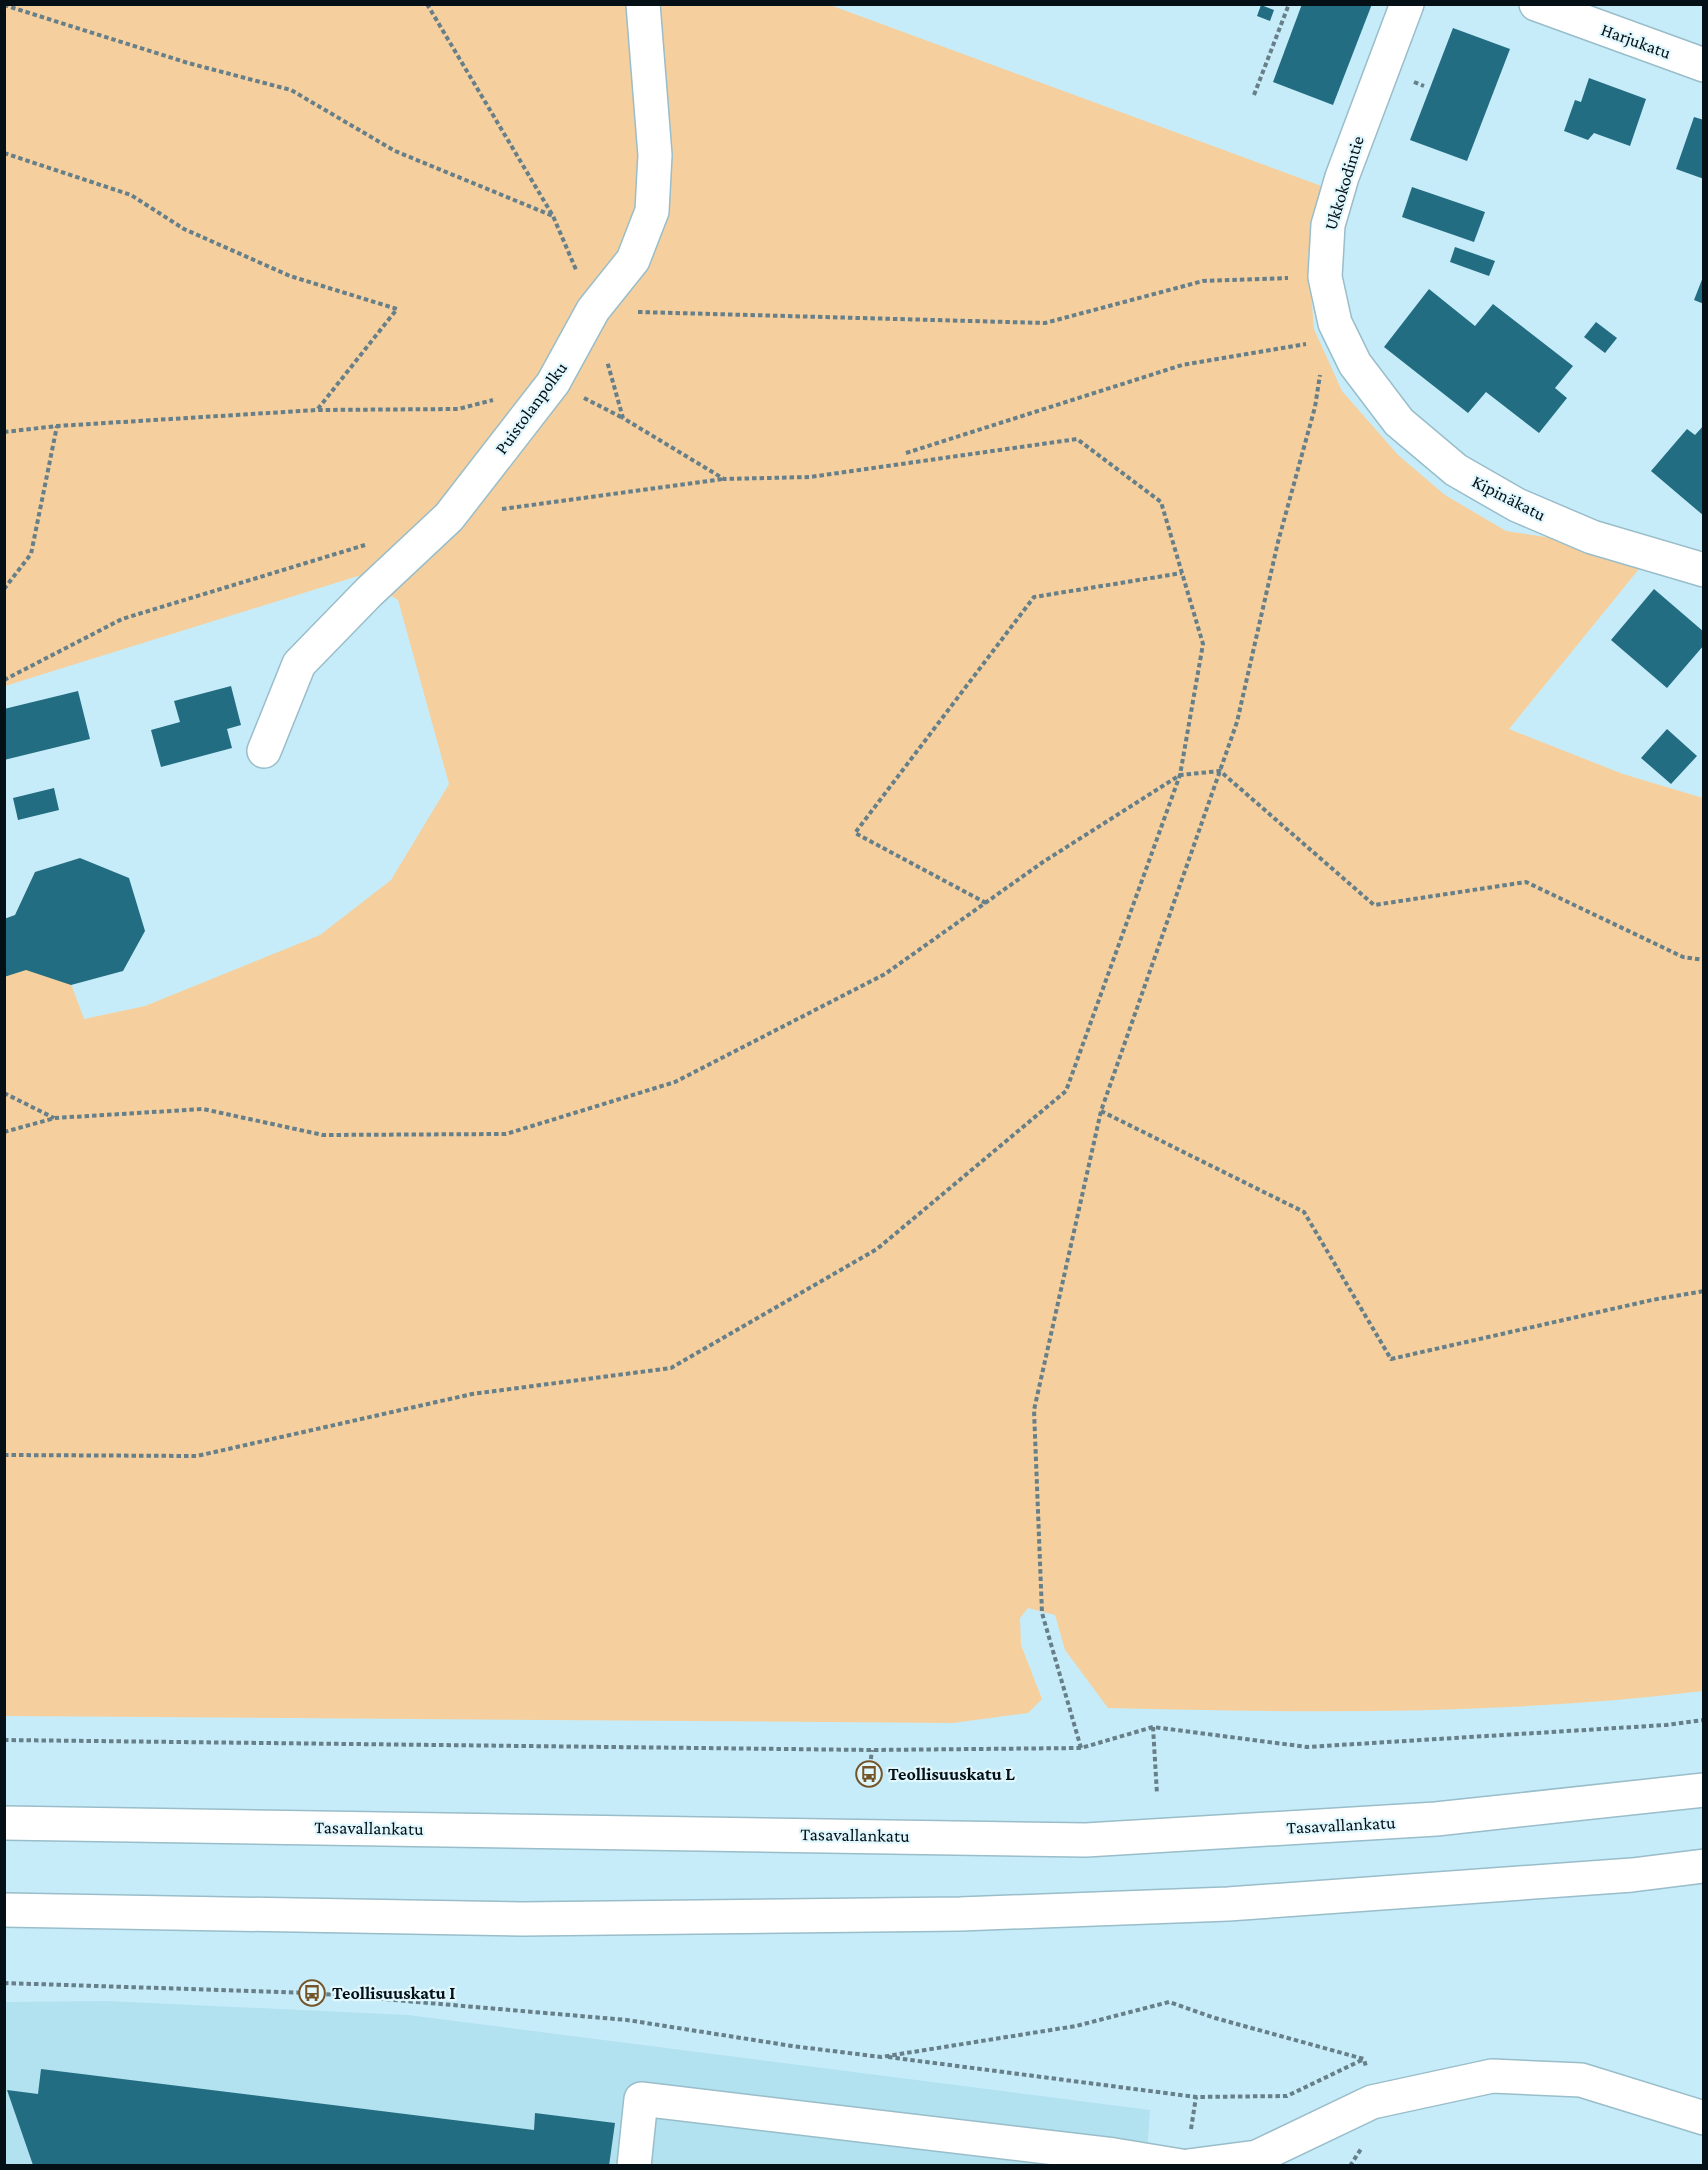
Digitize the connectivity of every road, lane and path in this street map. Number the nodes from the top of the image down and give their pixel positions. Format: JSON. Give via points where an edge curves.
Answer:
{"nodes":[{"id":1,"x":427,"y":4,"type":"edge"},
{"id":2,"x":643,"y":4,"type":"edge"},
{"id":3,"x":1289,"y":4,"type":"edge"},
{"id":4,"x":1407,"y":4,"type":"edge"},
{"id":5,"x":1536,"y":4,"type":"edge"},
{"id":6,"x":4,"y":5,"type":"edge"},
{"id":7,"x":1704,"y":65,"type":"edge"},
{"id":8,"x":1254,"y":95,"type":"dead end"},
{"id":9,"x":4,"y":153,"type":"edge"},
{"id":10,"x":553,"y":216,"type":"junction"},
{"id":11,"x":1325,"y":277,"type":"junction"},
{"id":12,"x":593,"y":310,"type":"junction"},
{"id":13,"x":1330,"y":332,"type":"junction"},
{"id":14,"x":1355,"y":364,"type":"joint"},
{"id":15,"x":554,"y":383,"type":"junction"},
{"id":16,"x":501,"y":398,"type":"dead end"},
{"id":17,"x":317,"y":410,"type":"junction"},
{"id":18,"x":624,"y":418,"type":"junction"},
{"id":19,"x":57,"y":426,"type":"junction"},
{"id":20,"x":4,"y":432,"type":"edge"},
{"id":21,"x":906,"y":453,"type":"dead end"},
{"id":22,"x":1704,"y":570,"type":"edge"},
{"id":23,"x":1182,"y":573,"type":"junction"},
{"id":24,"x":4,"y":589,"type":"edge"},
{"id":25,"x":264,"y":751,"type":"dead end"},
{"id":26,"x":1220,"y":771,"type":"junction"},
{"id":27,"x":1180,"y":775,"type":"junction"},
{"id":28,"x":986,"y":903,"type":"junction"},
{"id":29,"x":1704,"y":960,"type":"edge"},
{"id":30,"x":4,"y":1093,"type":"edge"},
{"id":31,"x":1101,"y":1111,"type":"junction"},
{"id":32,"x":55,"y":1118,"type":"junction"},
{"id":33,"x":4,"y":1132,"type":"edge"},
{"id":34,"x":1704,"y":1291,"type":"edge"},
{"id":35,"x":4,"y":1455,"type":"edge"},
{"id":36,"x":1704,"y":1720,"type":"edge"},
{"id":37,"x":1154,"y":1727,"type":"junction"},
{"id":38,"x":4,"y":1740,"type":"edge"},
{"id":39,"x":1081,"y":1748,"type":"junction"},
{"id":40,"x":872,"y":1750,"type":"junction"},
{"id":41,"x":869,"y":1773,"type":"dead end"},
{"id":42,"x":1704,"y":1791,"type":"edge"},
{"id":43,"x":1157,"y":1794,"type":"dead end"},
{"id":44,"x":4,"y":1823,"type":"edge"},
{"id":45,"x":1704,"y":1866,"type":"edge"},
{"id":46,"x":4,"y":1910,"type":"edge"},
{"id":47,"x":4,"y":1983,"type":"edge"},
{"id":48,"x":881,"y":2057,"type":"junction"},
{"id":49,"x":1364,"y":2059,"type":"junction"},
{"id":50,"x":1372,"y":2102,"type":"junction"},
{"id":51,"x":1704,"y":2118,"type":"edge"},
{"id":52,"x":1113,"y":2160,"type":"edge"},
{"id":53,"x":1174,"y":2165,"type":"edge"},
{"id":54,"x":634,"y":2166,"type":"edge"},
{"id":55,"x":1350,"y":2166,"type":"edge"}],
"edges":[{"from":1,"to":10,"type":"path"},
{"from":2,"to":12,"type":"main road","name":"Puistolanpolku","via":[[656,155],[652,211],[633,260]]},
{"from":3,"to":8,"type":"path"},
{"from":4,"to":11,"type":"main road","name":"Ukkokodintie","via":[[1342,177],[1328,225]]},
{"from":5,"to":7,"type":"main road","name":"Harjukatu"},
{"from":6,"to":10,"type":"path","via":[[188,63],[291,90],[395,151]]},
{"from":9,"to":17,"type":"path","via":[[131,195],[184,229],[290,276],[397,309]]},
{"from":10,"to":12,"type":"path"},
{"from":11,"to":12,"type":"path","via":[[1203,281],[1045,323]]},
{"from":11,"to":13,"type":"main road","name":"Ukkokodintie"},
{"from":12,"to":15,"type":"main road","name":"Puistolanpolku"},
{"from":12,"to":18,"type":"path"},
{"from":13,"to":14,"type":"main road","name":"Ukkokodintie"},
{"from":13,"to":21,"type":"path","via":[[1182,365]]},
{"from":13,"to":26,"type":"path","via":[[1237,722]]},
{"from":14,"to":22,"type":"main road","name":"Kipinäkatu","via":[[1399,422],[1456,470],[1517,505],[1592,537]]},
{"from":15,"to":18,"type":"path"},
{"from":15,"to":25,"type":"main road","name":"Puistolanpolku","via":[[449,517],[299,664]]},
{"from":16,"to":17,"type":"path","via":[[458,409]]},
{"from":17,"to":19,"type":"path"},
{"from":18,"to":23,"type":"path","via":[[724,479],[810,477],[1077,439],[1161,502]]},
{"from":19,"to":20,"type":"path"},
{"from":19,"to":24,"type":"path","via":[[31,554]]},
{"from":23,"to":27,"type":"path","via":[[1203,644]]},
{"from":23,"to":28,"type":"path","via":[[1034,597],[855,832]]},
{"from":26,"to":27,"type":"path"},
{"from":26,"to":29,"type":"path","via":[[1374,905],[1526,882],[1683,957]]},
{"from":26,"to":31,"type":"path"},
{"from":27,"to":28,"type":"path"},
{"from":27,"to":35,"type":"path","via":[[1066,1091],[877,1249],[733,1333],[671,1368],[472,1394],[197,1456]]},
{"from":28,"to":32,"type":"path","via":[[885,974],[675,1082],[506,1134],[323,1135],[203,1109]]},
{"from":30,"to":32,"type":"path"},
{"from":31,"to":34,"type":"path","via":[[1304,1212],[1391,1359]]},
{"from":31,"to":39,"type":"path","via":[[1034,1410],[1042,1613]]},
{"from":32,"to":33,"type":"path"},
{"from":36,"to":37,"type":"path","via":[[1307,1747]]},
{"from":37,"to":39,"type":"path"},
{"from":37,"to":43,"type":"path"},
{"from":38,"to":40,"type":"path"},
{"from":39,"to":40,"type":"path"},
{"from":40,"to":41,"type":"path"},
{"from":42,"to":44,"type":"main road","name":"Tasavallankatu","via":[[1436,1819],[1086,1840]]},
{"from":45,"to":46,"type":"main road","via":[[1632,1875],[1228,1904],[960,1914],[522,1919]]},
{"from":47,"to":48,"type":"path","via":[[312,1993],[627,2020]]},
{"from":48,"to":49,"type":"path","via":[[1196,2097],[1287,2096]]},
{"from":48,"to":49,"type":"path","via":[[1076,2026],[1169,2002]]},
{"from":49,"to":50,"type":"path"},
{"from":50,"to":51,"type":"main road","via":[[1492,2076],[1581,2080]]},
{"from":50,"to":53,"type":"main road","via":[[1257,2157]]},
{"from":50,"to":55,"type":"path","via":[[1375,2133]]},
{"from":52,"to":53,"type":"main road"},
{"from":52,"to":54,"type":"main road","via":[[641,2099]]}]}
